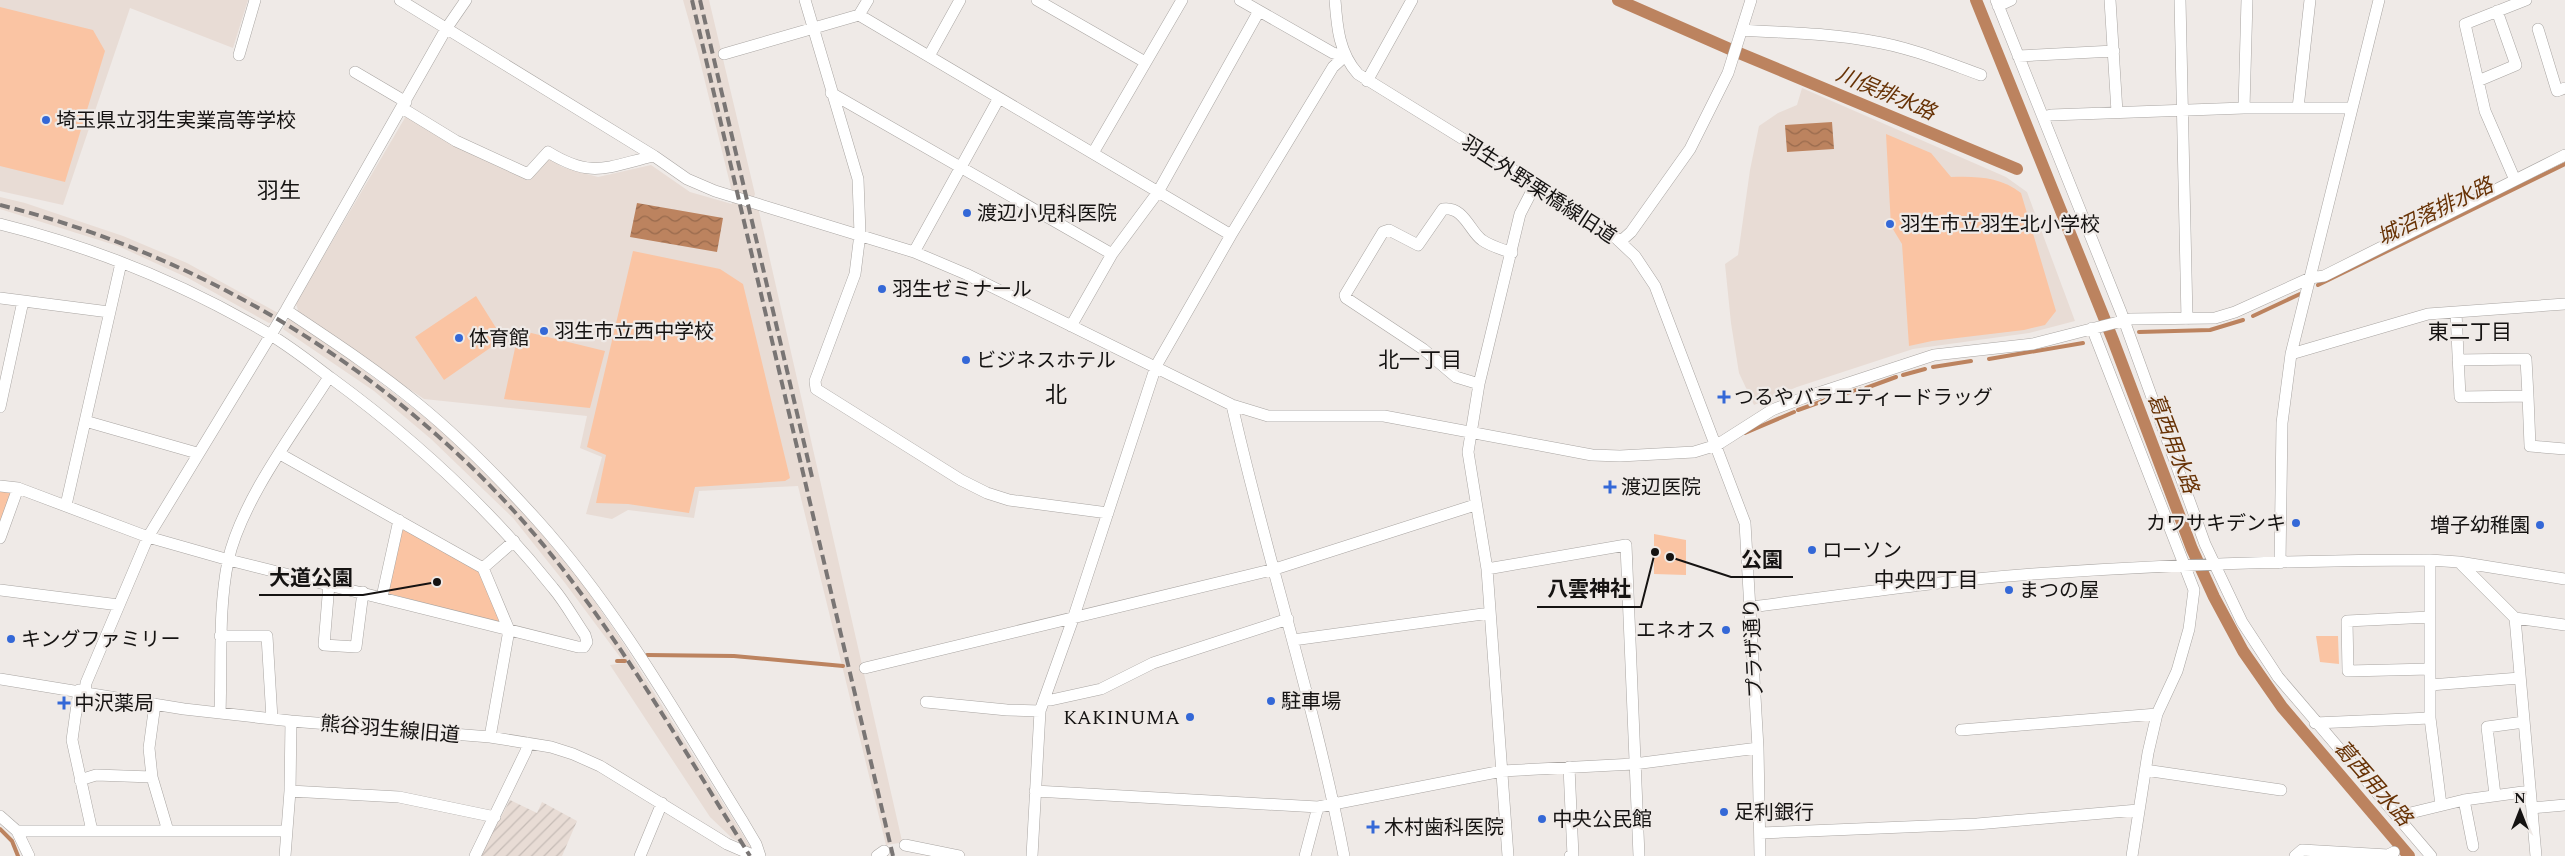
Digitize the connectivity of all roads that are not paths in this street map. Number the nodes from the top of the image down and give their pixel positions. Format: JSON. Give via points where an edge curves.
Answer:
{"nodes":[{"id":1,"x":256,"y":0,"type":"edge"},
{"id":2,"x":400,"y":0,"type":"edge"},
{"id":3,"x":466,"y":0,"type":"edge"},
{"id":4,"x":805,"y":0,"type":"edge"},
{"id":5,"x":868,"y":0,"type":"edge"},
{"id":6,"x":960,"y":0,"type":"edge"},
{"id":7,"x":1037,"y":0,"type":"edge"},
{"id":8,"x":1182,"y":0,"type":"edge"},
{"id":9,"x":1240,"y":0,"type":"edge"},
{"id":10,"x":1334,"y":0,"type":"edge"},
{"id":11,"x":1412,"y":0,"type":"edge"},
{"id":12,"x":1751,"y":0,"type":"edge"},
{"id":13,"x":2011,"y":0,"type":"edge"},
{"id":14,"x":2110,"y":0,"type":"edge"},
{"id":15,"x":2180,"y":0,"type":"edge"},
{"id":16,"x":2247,"y":0,"type":"edge"},
{"id":17,"x":2310,"y":0,"type":"edge"},
{"id":18,"x":2379,"y":0,"type":"edge"},
{"id":19,"x":2526,"y":0,"type":"edge"},
{"id":20,"x":1997,"y":3,"type":"edge"},
{"id":21,"x":1259,"y":11,"type":"junction"},
{"id":22,"x":2497,"y":11,"type":"junction"},
{"id":23,"x":859,"y":15,"type":"junction"},
{"id":24,"x":811,"y":28,"type":"junction"},
{"id":25,"x":446,"y":29,"type":"junction"},
{"id":26,"x":2538,"y":29,"type":"dead end"},
{"id":27,"x":1742,"y":30,"type":"junction"},
{"id":28,"x":2114,"y":51,"type":"junction"},
{"id":29,"x":724,"y":54,"type":"dead end"},
{"id":30,"x":239,"y":55,"type":"dead end"},
{"id":31,"x":929,"y":56,"type":"junction"},
{"id":32,"x":1345,"y":56,"type":"junction"},
{"id":33,"x":2018,"y":56,"type":"junction"},
{"id":34,"x":1145,"y":62,"type":"junction"},
{"id":35,"x":355,"y":72,"type":"dead end"},
{"id":36,"x":1981,"y":75,"type":"dead end"},
{"id":37,"x":2478,"y":80,"type":"junction"},
{"id":38,"x":1367,"y":81,"type":"junction"},
{"id":39,"x":2565,"y":88,"type":"edge"},
{"id":40,"x":831,"y":93,"type":"junction"},
{"id":41,"x":999,"y":98,"type":"junction"},
{"id":42,"x":404,"y":105,"type":"junction"},
{"id":43,"x":2244,"y":108,"type":"junction"},
{"id":44,"x":2298,"y":108,"type":"junction"},
{"id":45,"x":2352,"y":108,"type":"junction"},
{"id":46,"x":2183,"y":110,"type":"junction"},
{"id":47,"x":2117,"y":112,"type":"junction"},
{"id":48,"x":2042,"y":117,"type":"junction"},
{"id":49,"x":1092,"y":153,"type":"junction"},
{"id":50,"x":2565,"y":155,"type":"edge"},
{"id":51,"x":654,"y":156,"type":"junction"},
{"id":52,"x":961,"y":167,"type":"junction"},
{"id":53,"x":2515,"y":180,"type":"junction"},
{"id":54,"x":1535,"y":184,"type":"junction"},
{"id":55,"x":1158,"y":192,"type":"junction"},
{"id":56,"x":0,"y":224,"type":"edge"},
{"id":57,"x":860,"y":234,"type":"junction"},
{"id":58,"x":1231,"y":235,"type":"junction"},
{"id":59,"x":1621,"y":241,"type":"junction"},
{"id":60,"x":914,"y":252,"type":"junction"},
{"id":61,"x":1512,"y":253,"type":"junction"},
{"id":62,"x":1112,"y":254,"type":"junction"},
{"id":63,"x":121,"y":263,"type":"junction"},
{"id":64,"x":2310,"y":278,"type":"junction"},
{"id":65,"x":0,"y":298,"type":"edge"},
{"id":66,"x":24,"y":301,"type":"junction"},
{"id":67,"x":2565,"y":304,"type":"edge"},
{"id":68,"x":286,"y":310,"type":"junction"},
{"id":69,"x":109,"y":312,"type":"junction"},
{"id":70,"x":2456,"y":312,"type":"junction"},
{"id":71,"x":2187,"y":319,"type":"junction"},
{"id":72,"x":2121,"y":320,"type":"junction"},
{"id":73,"x":1072,"y":326,"type":"junction"},
{"id":74,"x":2094,"y":328,"type":"junction"},
{"id":75,"x":270,"y":334,"type":"junction"},
{"id":76,"x":2291,"y":354,"type":"junction"},
{"id":77,"x":2458,"y":360,"type":"junction"},
{"id":78,"x":1156,"y":366,"type":"junction"},
{"id":79,"x":329,"y":377,"type":"junction"},
{"id":80,"x":1479,"y":384,"type":"junction"},
{"id":81,"x":2528,"y":396,"type":"junction"},
{"id":82,"x":1232,"y":405,"type":"junction"},
{"id":83,"x":0,"y":407,"type":"edge"},
{"id":84,"x":85,"y":421,"type":"junction"},
{"id":85,"x":1471,"y":431,"type":"junction"},
{"id":86,"x":1717,"y":445,"type":"junction"},
{"id":87,"x":2565,"y":449,"type":"edge"},
{"id":88,"x":197,"y":453,"type":"junction"},
{"id":89,"x":280,"y":454,"type":"junction"},
{"id":90,"x":0,"y":486,"type":"edge"},
{"id":91,"x":18,"y":488,"type":"junction"},
{"id":92,"x":66,"y":505,"type":"junction"},
{"id":93,"x":1475,"y":505,"type":"junction"},
{"id":94,"x":1108,"y":512,"type":"junction"},
{"id":95,"x":399,"y":520,"type":"junction"},
{"id":96,"x":148,"y":537,"type":"junction"},
{"id":97,"x":0,"y":538,"type":"edge"},
{"id":98,"x":514,"y":541,"type":"junction"},
{"id":99,"x":229,"y":560,"type":"junction"},
{"id":100,"x":2430,"y":560,"type":"junction"},
{"id":101,"x":2459,"y":562,"type":"junction"},
{"id":102,"x":2280,"y":563,"type":"junction"},
{"id":103,"x":2212,"y":565,"type":"junction"},
{"id":104,"x":2184,"y":567,"type":"junction"},
{"id":105,"x":483,"y":568,"type":"junction"},
{"id":106,"x":1275,"y":569,"type":"junction"},
{"id":107,"x":1487,"y":569,"type":"junction"},
{"id":108,"x":2565,"y":579,"type":"edge"},
{"id":109,"x":329,"y":584,"type":"junction"},
{"id":110,"x":0,"y":590,"type":"edge"},
{"id":111,"x":363,"y":592,"type":"junction"},
{"id":112,"x":382,"y":597,"type":"junction"},
{"id":113,"x":119,"y":605,"type":"junction"},
{"id":114,"x":1751,"y":607,"type":"junction"},
{"id":115,"x":1490,"y":612,"type":"junction"},
{"id":116,"x":2430,"y":617,"type":"junction"},
{"id":117,"x":2515,"y":618,"type":"junction"},
{"id":118,"x":1073,"y":619,"type":"junction"},
{"id":119,"x":1288,"y":619,"type":"junction"},
{"id":120,"x":2565,"y":625,"type":"edge"},
{"id":121,"x":509,"y":630,"type":"junction"},
{"id":122,"x":220,"y":636,"type":"junction"},
{"id":123,"x":1293,"y":640,"type":"junction"},
{"id":124,"x":865,"y":668,"type":"dead end"},
{"id":125,"x":2430,"y":669,"type":"junction"},
{"id":126,"x":2520,"y":678,"type":"junction"},
{"id":127,"x":0,"y":679,"type":"edge"},
{"id":128,"x":2430,"y":685,"type":"junction"},
{"id":129,"x":82,"y":691,"type":"junction"},
{"id":130,"x":1044,"y":700,"type":"junction"},
{"id":131,"x":926,"y":702,"type":"dead end"},
{"id":132,"x":155,"y":704,"type":"junction"},
{"id":133,"x":1040,"y":711,"type":"junction"},
{"id":134,"x":220,"y":713,"type":"junction"},
{"id":135,"x":2157,"y":714,"type":"junction"},
{"id":136,"x":2430,"y":718,"type":"junction"},
{"id":137,"x":272,"y":719,"type":"junction"},
{"id":138,"x":291,"y":721,"type":"junction"},
{"id":139,"x":2524,"y":722,"type":"junction"},
{"id":140,"x":2315,"y":723,"type":"junction"},
{"id":141,"x":1961,"y":730,"type":"dead end"},
{"id":142,"x":490,"y":737,"type":"junction"},
{"id":143,"x":528,"y":743,"type":"junction"},
{"id":144,"x":1758,"y":748,"type":"junction"},
{"id":145,"x":1634,"y":764,"type":"junction"},
{"id":146,"x":1569,"y":767,"type":"junction"},
{"id":147,"x":2145,"y":770,"type":"junction"},
{"id":148,"x":1502,"y":771,"type":"junction"},
{"id":149,"x":152,"y":777,"type":"junction"},
{"id":150,"x":80,"y":780,"type":"junction"},
{"id":151,"x":2281,"y":790,"type":"dead end"},
{"id":152,"x":290,"y":791,"type":"junction"},
{"id":153,"x":1035,"y":791,"type":"junction"},
{"id":154,"x":2530,"y":791,"type":"junction"},
{"id":155,"x":2495,"y":795,"type":"junction"},
{"id":156,"x":2464,"y":800,"type":"junction"},
{"id":157,"x":662,"y":803,"type":"junction"},
{"id":158,"x":1334,"y":803,"type":"junction"},
{"id":159,"x":2442,"y":805,"type":"junction"},
{"id":160,"x":2565,"y":805,"type":"edge"},
{"id":161,"x":1318,"y":807,"type":"junction"},
{"id":162,"x":2532,"y":808,"type":"junction"},
{"id":163,"x":2138,"y":810,"type":"junction"},
{"id":164,"x":0,"y":816,"type":"edge"},
{"id":165,"x":495,"y":816,"type":"junction"},
{"id":166,"x":2398,"y":816,"type":"junction"},
{"id":167,"x":17,"y":831,"type":"junction"},
{"id":168,"x":92,"y":831,"type":"junction"},
{"id":169,"x":168,"y":831,"type":"junction"},
{"id":170,"x":287,"y":831,"type":"junction"},
{"id":171,"x":1760,"y":833,"type":"junction"},
{"id":172,"x":905,"y":845,"type":"dead end"},
{"id":173,"x":2473,"y":846,"type":"dead end"},
{"id":174,"x":2394,"y":852,"type":"dead end"},
{"id":175,"x":29,"y":856,"type":"edge"},
{"id":176,"x":285,"y":856,"type":"edge"},
{"id":177,"x":475,"y":856,"type":"edge"},
{"id":178,"x":640,"y":856,"type":"edge"},
{"id":179,"x":755,"y":856,"type":"edge"},
{"id":180,"x":760,"y":856,"type":"edge"},
{"id":181,"x":959,"y":856,"type":"edge"},
{"id":182,"x":1032,"y":856,"type":"edge"},
{"id":183,"x":1305,"y":856,"type":"edge"},
{"id":184,"x":1344,"y":856,"type":"edge"},
{"id":185,"x":1508,"y":856,"type":"edge"},
{"id":186,"x":1570,"y":856,"type":"edge"},
{"id":187,"x":1639,"y":856,"type":"edge"},
{"id":188,"x":1760,"y":856,"type":"edge"},
{"id":189,"x":2132,"y":856,"type":"edge"},
{"id":190,"x":2295,"y":856,"type":"edge"},
{"id":191,"x":2431,"y":856,"type":"edge"},
{"id":192,"x":2536,"y":856,"type":"edge"}],
"edges":[{"from":1,"to":30,"type":"street"},
{"from":2,"to":25,"type":"street"},
{"from":3,"to":25,"type":"street"},
{"from":4,"to":24,"type":"street"},
{"from":5,"to":23,"type":"street"},
{"from":6,"to":31,"type":"street"},
{"from":7,"to":34,"type":"street"},
{"from":8,"to":34,"type":"street"},
{"from":9,"to":21,"type":"street"},
{"from":10,"to":32,"type":"street","name":"羽生外野栗橋線旧道"},
{"from":11,"to":38,"type":"street"},
{"from":12,"to":27,"type":"street"},
{"from":13,"to":20,"type":"street"},
{"from":14,"to":28,"type":"street"},
{"from":15,"to":46,"type":"street"},
{"from":16,"to":43,"type":"street"},
{"from":17,"to":44,"type":"street"},
{"from":18,"to":45,"type":"street"},
{"from":19,"to":22,"type":"street"},
{"from":20,"to":33,"type":"street"},
{"from":21,"to":32,"type":"street","via":[[1333,53]]},
{"from":21,"to":55,"type":"street"},
{"from":22,"to":37,"type":"street","via":[[2465,24]]},
{"from":22,"to":37,"type":"street","via":[[2516,65]]},
{"from":23,"to":24,"type":"street"},
{"from":23,"to":31,"type":"street"},
{"from":24,"to":29,"type":"street"},
{"from":24,"to":40,"type":"street"},
{"from":25,"to":42,"type":"street"},
{"from":25,"to":51,"type":"street"},
{"from":26,"to":39,"type":"street","via":[[2557,91]]},
{"from":27,"to":36,"type":"street","via":[[1872,41],[1926,55]]},
{"from":27,"to":59,"type":"street","via":[[1728,73],[1690,149],[1631,232]]},
{"from":28,"to":33,"type":"street"},
{"from":28,"to":47,"type":"street"},
{"from":31,"to":41,"type":"street"},
{"from":32,"to":38,"type":"street","name":"羽生外野栗橋線旧道"},
{"from":32,"to":58,"type":"street","via":[[1333,67]]},
{"from":33,"to":48,"type":"street"},
{"from":34,"to":49,"type":"street"},
{"from":35,"to":42,"type":"street"},
{"from":37,"to":53,"type":"street","via":[[2485,111]]},
{"from":38,"to":54,"type":"street","name":"羽生外野栗橋線旧道"},
{"from":40,"to":52,"type":"street"},
{"from":40,"to":57,"type":"street","via":[[858,179]]},
{"from":41,"to":49,"type":"street"},
{"from":41,"to":52,"type":"street"},
{"from":42,"to":51,"type":"street","via":[[456,142],[528,174],[548,152],[569,165],[593,171]]},
{"from":42,"to":68,"type":"street"},
{"from":43,"to":44,"type":"street"},
{"from":43,"to":46,"type":"street"},
{"from":44,"to":45,"type":"street"},
{"from":45,"to":64,"type":"street"},
{"from":46,"to":47,"type":"street"},
{"from":46,"to":71,"type":"street"},
{"from":47,"to":48,"type":"street"},
{"from":48,"to":72,"type":"street"},
{"from":49,"to":55,"type":"street"},
{"from":50,"to":53,"type":"street"},
{"from":51,"to":57,"type":"street","via":[[687,179],[714,191]]},
{"from":52,"to":60,"type":"street"},
{"from":52,"to":62,"type":"street"},
{"from":53,"to":64,"type":"street","via":[[2324,276]]},
{"from":54,"to":59,"type":"street","name":"羽生外野栗橋線旧道","via":[[1602,225]]},
{"from":54,"to":61,"type":"street","via":[[1520,214]]},
{"from":55,"to":58,"type":"street"},
{"from":55,"to":62,"type":"street"},
{"from":56,"to":63,"type":"street"},
{"from":57,"to":60,"type":"street"},
{"from":57,"to":94,"type":"street","via":[[855,274],[815,381],[816,389],[961,480],[988,492],[1009,500]]},
{"from":58,"to":78,"type":"street"},
{"from":59,"to":86,"type":"street","name":"羽生外野栗橋線旧道","via":[[1654,286]]},
{"from":60,"to":73,"type":"street"},
{"from":61,"to":80,"type":"street"},
{"from":61,"to":80,"type":"street","via":[[1480,240],[1467,219],[1450,209],[1443,209],[1418,246],[1389,230],[1383,232],[1345,295],[1456,377]]},
{"from":62,"to":73,"type":"street"},
{"from":63,"to":69,"type":"street"},
{"from":63,"to":75,"type":"street","via":[[193,294]]},
{"from":64,"to":71,"type":"street","via":[[2235,312],[2215,318]]},
{"from":64,"to":76,"type":"street"},
{"from":65,"to":66,"type":"street"},
{"from":66,"to":69,"type":"street"},
{"from":66,"to":83,"type":"street"},
{"from":67,"to":70,"type":"street"},
{"from":68,"to":75,"type":"street"},
{"from":68,"to":180,"type":"street","via":[[419,404],[537,520],[582,575],[635,649],[743,822]]},
{"from":69,"to":84,"type":"street"},
{"from":70,"to":76,"type":"street","via":[[2428,314]]},
{"from":70,"to":77,"type":"street"},
{"from":71,"to":72,"type":"street"},
{"from":72,"to":74,"type":"street"},
{"from":72,"to":103,"type":"street"},
{"from":73,"to":78,"type":"street"},
{"from":74,"to":86,"type":"street","via":[[2032,344],[1934,355],[1772,410]]},
{"from":74,"to":104,"type":"street"},
{"from":75,"to":79,"type":"street"},
{"from":75,"to":88,"type":"street"},
{"from":76,"to":102,"type":"street","via":[[2282,423]]},
{"from":77,"to":81,"type":"street","via":[[2460,397]]},
{"from":77,"to":81,"type":"street","via":[[2526,359]]},
{"from":78,"to":82,"type":"street"},
{"from":78,"to":94,"type":"street"},
{"from":79,"to":89,"type":"street"},
{"from":79,"to":98,"type":"street","via":[[377,412],[442,469]]},
{"from":80,"to":85,"type":"street"},
{"from":81,"to":87,"type":"street","via":[[2530,446]]},
{"from":82,"to":85,"type":"street","via":[[1268,416],[1384,416]]},
{"from":82,"to":106,"type":"street"},
{"from":84,"to":88,"type":"street"},
{"from":84,"to":92,"type":"street"},
{"from":85,"to":86,"type":"street","via":[[1592,455],[1683,453],[1707,450]]},
{"from":85,"to":93,"type":"street","via":[[1468,452]]},
{"from":86,"to":114,"type":"street","name":"プラザ通り","via":[[1745,522]]},
{"from":88,"to":96,"type":"street"},
{"from":89,"to":95,"type":"street"},
{"from":89,"to":99,"type":"street","via":[[250,502]]},
{"from":90,"to":91,"type":"street"},
{"from":91,"to":92,"type":"street"},
{"from":91,"to":97,"type":"street"},
{"from":92,"to":96,"type":"street"},
{"from":93,"to":106,"type":"street"},
{"from":93,"to":107,"type":"street"},
{"from":94,"to":118,"type":"street"},
{"from":95,"to":105,"type":"street"},
{"from":95,"to":112,"type":"street"},
{"from":96,"to":99,"type":"street"},
{"from":96,"to":113,"type":"street"},
{"from":98,"to":105,"type":"street"},
{"from":98,"to":121,"type":"street","via":[[555,589],[587,642],[584,647],[578,647]]},
{"from":99,"to":109,"type":"street"},
{"from":99,"to":122,"type":"street"},
{"from":100,"to":101,"type":"street"},
{"from":100,"to":102,"type":"street"},
{"from":100,"to":116,"type":"street"},
{"from":101,"to":108,"type":"street"},
{"from":101,"to":117,"type":"street"},
{"from":102,"to":103,"type":"street"},
{"from":103,"to":104,"type":"street"},
{"from":103,"to":140,"type":"street","via":[[2242,622],[2278,677]]},
{"from":104,"to":114,"type":"street","via":[[2032,574]]},
{"from":104,"to":135,"type":"street","via":[[2194,590],[2189,629],[2177,671]]},
{"from":105,"to":121,"type":"street"},
{"from":106,"to":118,"type":"street"},
{"from":106,"to":119,"type":"street"},
{"from":107,"to":115,"type":"street"},
{"from":107,"to":145,"type":"street","via":[[1626,545]]},
{"from":109,"to":111,"type":"street"},
{"from":109,"to":111,"type":"street","via":[[324,645],[356,647]]},
{"from":110,"to":113,"type":"street"},
{"from":111,"to":112,"type":"street"},
{"from":112,"to":121,"type":"street"},
{"from":113,"to":129,"type":"street"},
{"from":114,"to":144,"type":"street","name":"プラザ通り"},
{"from":115,"to":123,"type":"street"},
{"from":115,"to":148,"type":"street"},
{"from":116,"to":125,"type":"street"},
{"from":116,"to":125,"type":"street","via":[[2347,621],[2348,671]]},
{"from":117,"to":120,"type":"street"},
{"from":117,"to":126,"type":"street"},
{"from":118,"to":124,"type":"street"},
{"from":118,"to":130,"type":"street"},
{"from":119,"to":123,"type":"street"},
{"from":119,"to":130,"type":"street","via":[[1152,663],[1101,690]]},
{"from":121,"to":142,"type":"street"},
{"from":122,"to":134,"type":"street"},
{"from":122,"to":137,"type":"street","via":[[267,636]]},
{"from":123,"to":158,"type":"street"},
{"from":125,"to":128,"type":"street"},
{"from":126,"to":128,"type":"street"},
{"from":126,"to":139,"type":"street"},
{"from":127,"to":129,"type":"street","name":"熊谷羽生線旧道"},
{"from":128,"to":136,"type":"street"},
{"from":129,"to":132,"type":"street","name":"熊谷羽生線旧道"},
{"from":129,"to":150,"type":"street","via":[[72,740]]},
{"from":130,"to":133,"type":"street"},
{"from":131,"to":133,"type":"street"},
{"from":132,"to":134,"type":"street","name":"熊谷羽生線旧道"},
{"from":132,"to":149,"type":"street","via":[[149,748]]},
{"from":133,"to":153,"type":"street"},
{"from":134,"to":137,"type":"street","name":"熊谷羽生線旧道"},
{"from":135,"to":141,"type":"street"},
{"from":135,"to":147,"type":"street"},
{"from":136,"to":140,"type":"street"},
{"from":136,"to":159,"type":"street"},
{"from":137,"to":138,"type":"street","name":"熊谷羽生線旧道"},
{"from":138,"to":142,"type":"street","name":"熊谷羽生線旧道"},
{"from":138,"to":152,"type":"street"},
{"from":139,"to":154,"type":"street"},
{"from":139,"to":155,"type":"street","via":[[2487,727]]},
{"from":140,"to":166,"type":"street"},
{"from":142,"to":143,"type":"street","name":"熊谷羽生線旧道"},
{"from":143,"to":157,"type":"street","name":"熊谷羽生線旧道","via":[[573,754],[600,766]]},
{"from":143,"to":165,"type":"street"},
{"from":144,"to":145,"type":"street"},
{"from":144,"to":171,"type":"street","name":"プラザ通り"},
{"from":145,"to":146,"type":"street"},
{"from":145,"to":187,"type":"street"},
{"from":146,"to":148,"type":"street"},
{"from":146,"to":186,"type":"street","via":[[1573,856]]},
{"from":147,"to":151,"type":"street"},
{"from":147,"to":163,"type":"street"},
{"from":148,"to":158,"type":"street"},
{"from":148,"to":185,"type":"street"},
{"from":149,"to":150,"type":"street","via":[[96,775]]},
{"from":149,"to":169,"type":"street"},
{"from":150,"to":168,"type":"street"},
{"from":152,"to":165,"type":"street","via":[[399,797]]},
{"from":152,"to":170,"type":"street"},
{"from":153,"to":161,"type":"street"},
{"from":153,"to":182,"type":"street"},
{"from":154,"to":155,"type":"street"},
{"from":154,"to":162,"type":"street"},
{"from":155,"to":156,"type":"street"},
{"from":156,"to":159,"type":"street"},
{"from":156,"to":173,"type":"street"},
{"from":157,"to":178,"type":"street"},
{"from":157,"to":179,"type":"street","name":"熊谷羽生線旧道","via":[[726,844]]},
{"from":158,"to":161,"type":"street"},
{"from":158,"to":184,"type":"street"},
{"from":159,"to":166,"type":"street"},
{"from":160,"to":162,"type":"street"},
{"from":161,"to":183,"type":"street"},
{"from":162,"to":192,"type":"street"},
{"from":163,"to":171,"type":"street","via":[[1977,824]]},
{"from":163,"to":189,"type":"street"},
{"from":164,"to":167,"type":"street"},
{"from":165,"to":177,"type":"street"},
{"from":166,"to":191,"type":"street"},
{"from":167,"to":168,"type":"street"},
{"from":167,"to":175,"type":"street"},
{"from":168,"to":169,"type":"street"},
{"from":169,"to":170,"type":"street"},
{"from":170,"to":176,"type":"street"},
{"from":171,"to":188,"type":"street","name":"プラザ通り"},
{"from":172,"to":181,"type":"street"},
{"from":174,"to":190,"type":"street","via":[[2388,855],[2302,850]]}]}
